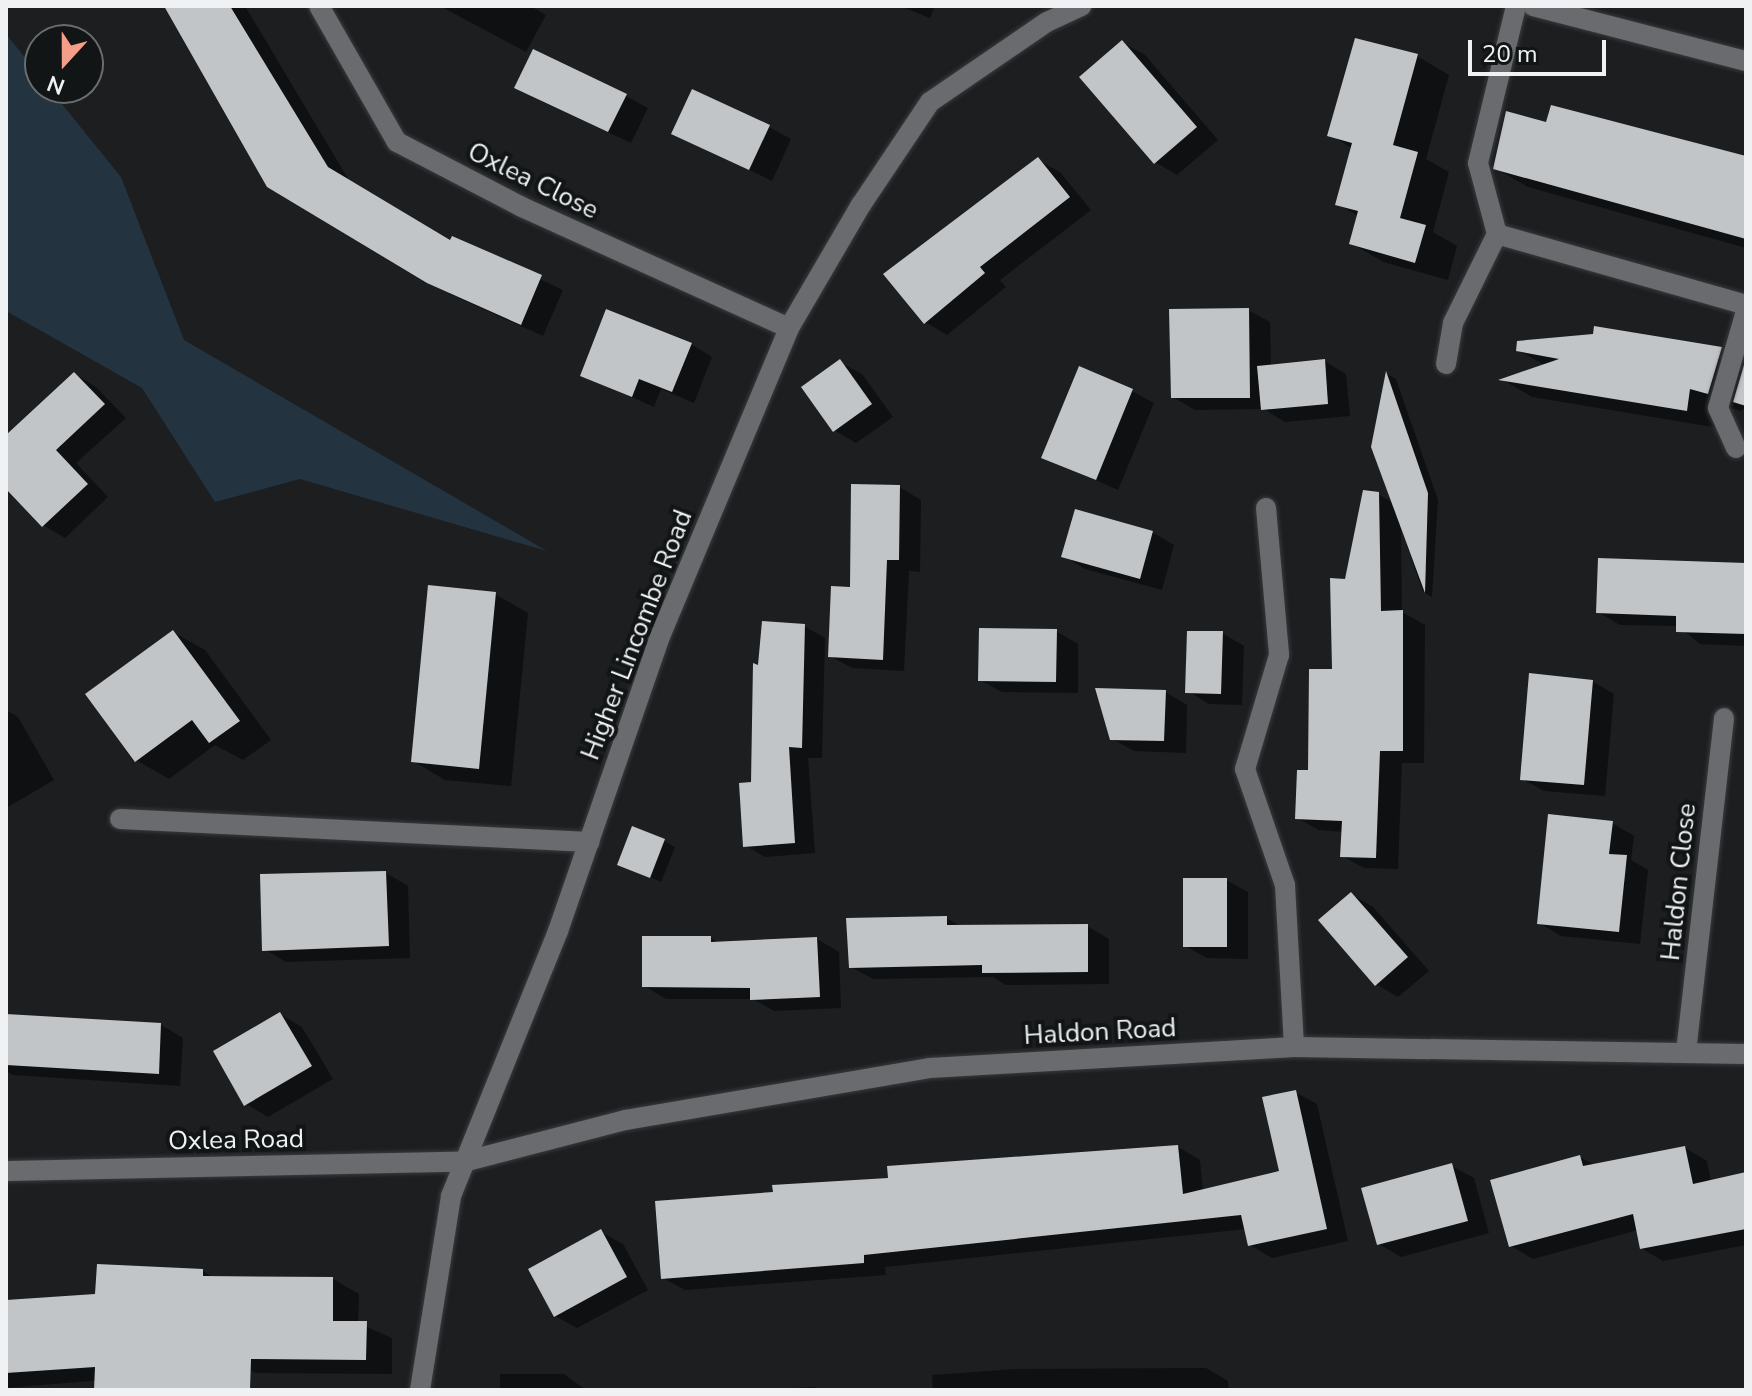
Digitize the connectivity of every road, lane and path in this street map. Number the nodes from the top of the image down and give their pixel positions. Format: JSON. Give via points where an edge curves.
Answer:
{"nodes":[{"id":1,"x":319,"y":6,"type":"edge"},
{"id":2,"x":1082,"y":6,"type":"edge"},
{"id":3,"x":1516,"y":6,"type":"edge"},
{"id":4,"x":1533,"y":6,"type":"edge"},
{"id":5,"x":1043,"y":14,"type":"edge"},
{"id":6,"x":1746,"y":61,"type":"edge"},
{"id":7,"x":1497,"y":234,"type":"junction"},
{"id":8,"x":1746,"y":305,"type":"edge"},
{"id":9,"x":1746,"y":311,"type":"edge"},
{"id":10,"x":789,"y":328,"type":"junction"},
{"id":11,"x":1446,"y":364,"type":"dead end"},
{"id":12,"x":1736,"y":448,"type":"dead end"},
{"id":13,"x":1266,"y":508,"type":"dead end"},
{"id":14,"x":1724,"y":718,"type":"dead end"},
{"id":15,"x":120,"y":819,"type":"dead end"},
{"id":16,"x":589,"y":842,"type":"junction"},
{"id":17,"x":1294,"y":1047,"type":"junction"},
{"id":18,"x":1686,"y":1052,"type":"junction"},
{"id":19,"x":1746,"y":1054,"type":"edge"},
{"id":20,"x":467,"y":1161,"type":"junction"},
{"id":21,"x":6,"y":1171,"type":"edge"},
{"id":22,"x":420,"y":1390,"type":"edge"}],
"edges":[{"from":1,"to":10,"type":"street","name":"Oxlea Close","via":[[397,142],[522,207]]},
{"from":2,"to":5,"type":"street","name":"Higher Lincombe Road"},
{"from":3,"to":7,"type":"street","via":[[1478,163]]},
{"from":4,"to":6,"type":"street"},
{"from":5,"to":10,"type":"street","name":"Higher Lincombe Road","via":[[930,102]]},
{"from":7,"to":8,"type":"street"},
{"from":7,"to":11,"type":"street","via":[[1453,323]]},
{"from":9,"to":12,"type":"street","via":[[1718,408]]},
{"from":10,"to":16,"type":"street","name":"Higher Lincombe Road","via":[[659,639]]},
{"from":13,"to":17,"type":"street","via":[[1279,655],[1245,769],[1285,885]]},
{"from":14,"to":18,"type":"street","name":"Haldon Close"},
{"from":15,"to":16,"type":"street"},
{"from":16,"to":20,"type":"street","name":"Higher Lincombe Road"},
{"from":17,"to":18,"type":"street","name":"Haldon Road"},
{"from":17,"to":20,"type":"street","name":"Haldon Road","via":[[930,1068],[626,1120]]},
{"from":18,"to":19,"type":"street","name":"Haldon Road"},
{"from":20,"to":21,"type":"street","name":"Oxlea Road"},
{"from":20,"to":22,"type":"street","name":"Higher Lincombe Road","via":[[451,1196]]}]}
